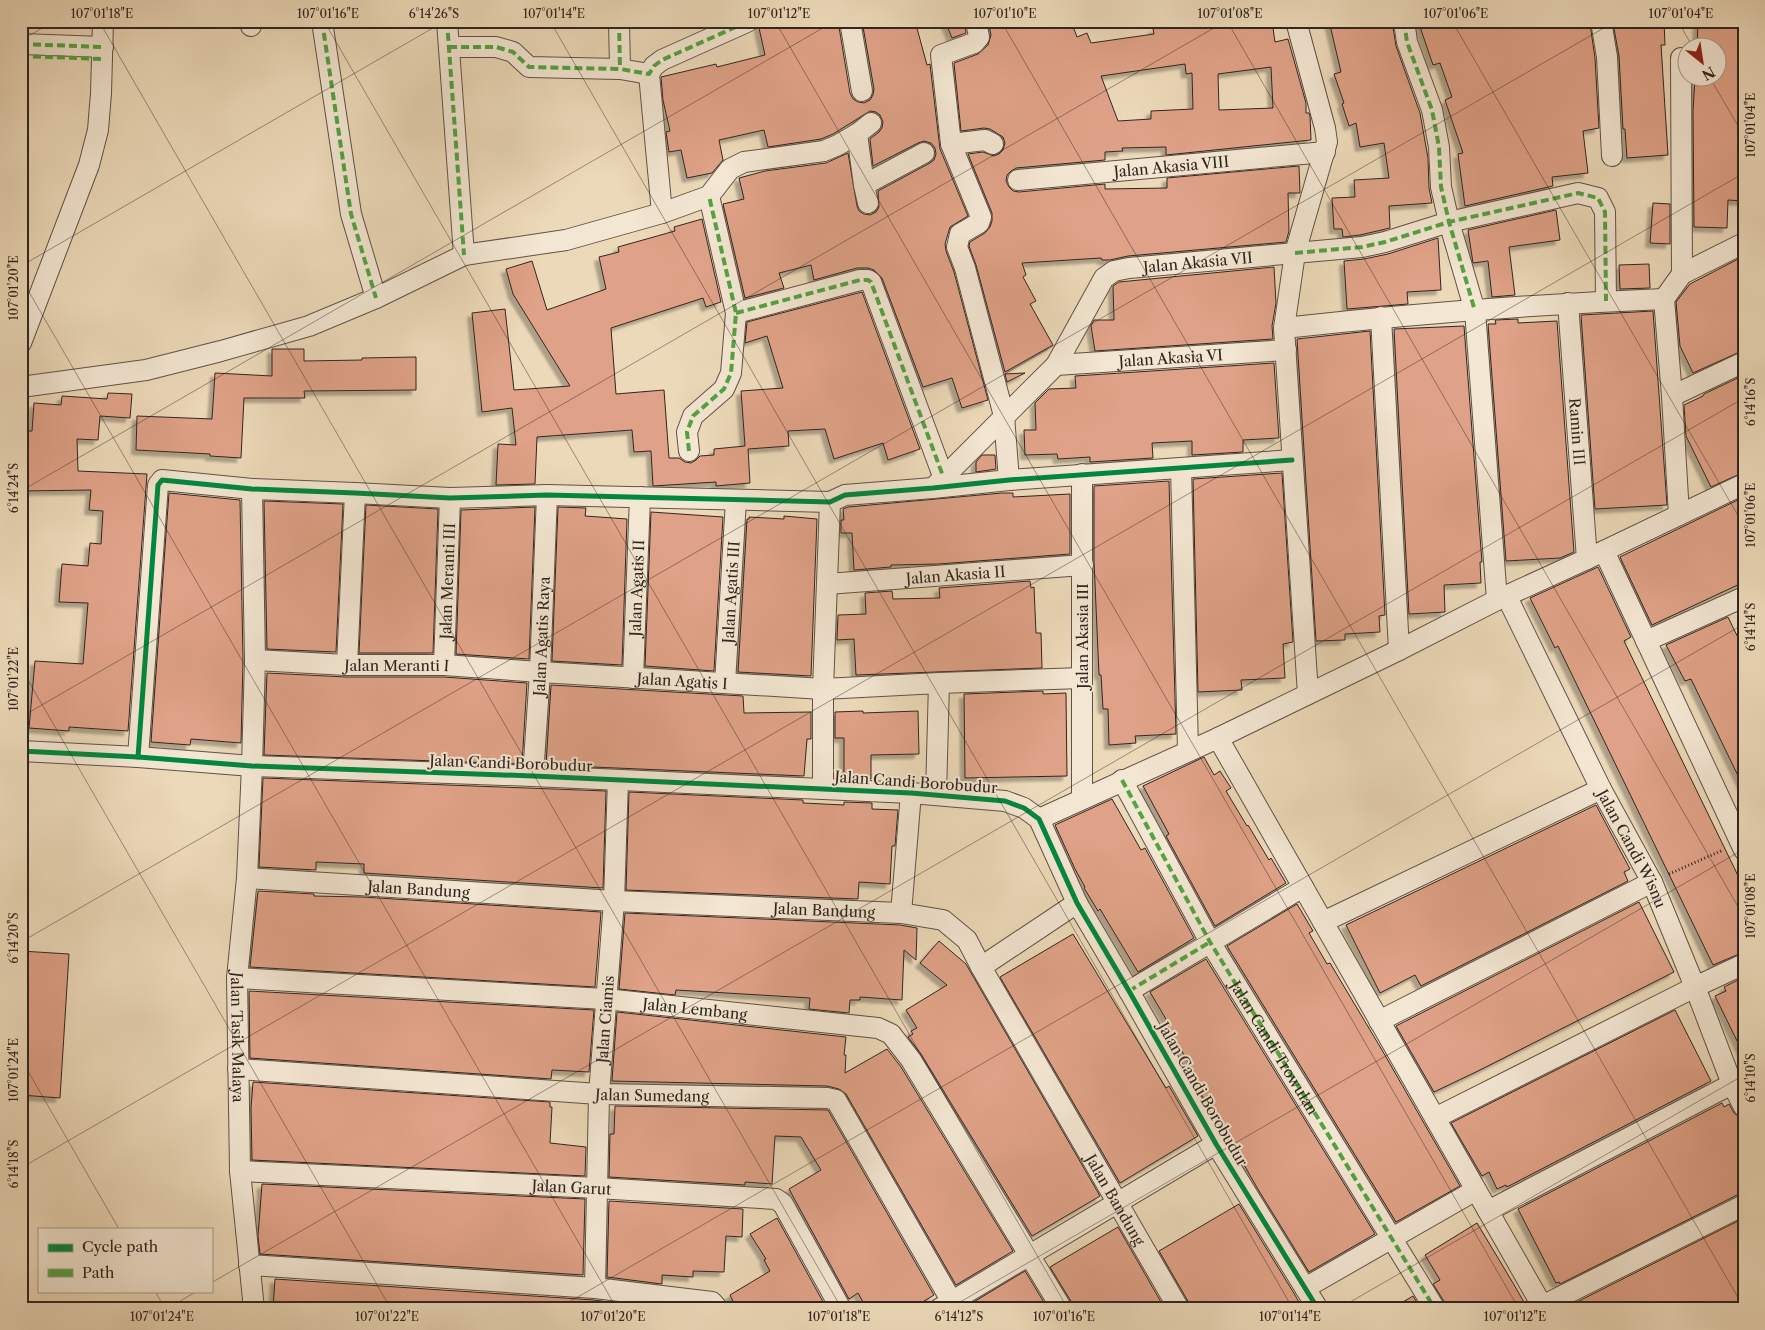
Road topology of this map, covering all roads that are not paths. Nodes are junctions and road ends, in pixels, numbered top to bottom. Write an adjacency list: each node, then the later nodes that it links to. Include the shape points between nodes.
1 (103, 21): 13 (street)
2 (322, 21): 32 (street, via 350,214)
3 (448, 21): 12 (street)
4 (620, 21): 15 (street)
5 (749, 21): 16 (street, via 662,60)
6 (850, 21): 18 (street)
7 (976, 21): 19 (street, via 980,37 974,43 941,55)
8 (1296, 21): 21 (street, via 1325,128)
9 (1404, 21): 27 (street, via 1407,42 1432,110 1439,147 1441,187)
10 (1600, 21): 23 (street, via 1607,57)
11 (21, 44): 13 (street)
12 (449, 47): 15 (street, via 496,47 513,52 529,67); 30 (street)
13 (103, 53): 14 (street); 40 (street, via 98,130 89,165)
14 (21, 56)
15 (620, 69): 16 (street)
16 (649, 74): 26 (street)
17 (1681, 88): 31 (street)
18 (862, 91)
19 (951, 144): 20 (street, via 985,140); 46 (street, via 981,217 979,223 960,234 957,247)
20 (994, 144)
21 (1325, 152): 24 (street, Jalan Akasia VIII); 29 (street)
22 (924, 153): 25 (street, via 866,194 864,128 824,150 744,162 730,169)
23 (1612, 156)
24 (1018, 180)
25 (709, 196): 26 (street); 37 (street)
26 (662, 213): 30 (street, via 566,240)
27 (1449, 222): 29 (street, Jalan Akasia VII, via 1386,242); 34 (street, Jalan Akasia VII, via 1578,193 1598,198 1605,212); 36 (street)
28 (1744, 244): 31 (street)
29 (1295, 253): 39 (street); 43 (street, Jalan Akasia VII, via 1114,271 1104,278)
30 (464, 255): 32 (street)
31 (1682, 274): 33 (street)
32 (376, 298): 44 (street, via 309,326 222,351 146,370)
33 (1664, 299): 34 (street); 45 (street)
34 (1606, 301): 35 (street)
35 (1568, 303): 36 (street); 62 (street, Ramin III)
36 (1475, 311): 38 (street); 65 (street)
37 (736, 313): 47 (street, via 731,373 724,389 693,416 687,432); 52 (street, via 860,280 871,282)
38 (1382, 317): 39 (street); 68 (street)
39 (1284, 328): 41 (street)
40 (21, 343)
41 (1286, 350): 43 (street, Jalan Akasia VI); 48 (street)
42 (1744, 362): 45 (street)
43 (1056, 365): 46 (street)
44 (21, 387)
45 (1672, 396): 61 (street)
46 (1004, 416): 51 (street); 52 (street)
47 (689, 451)
48 (1292, 460): 49 (street); 78 (street)
49 (1180, 468): 50 (street); 80 (street)
50 (1082, 474): 51 (street); 63 (street, Jalan Akasia III)
51 (1009, 480): 52 (street)
52 (938, 482): 60 (street, via 845,495)
53 (1744, 484): 61 (street)
54 (252, 489): 55 (street); 69 (street, Jalan Tasik Malaya); 82 (street, via 160,481)
55 (355, 493): 58 (street); 70 (street)
56 (547, 495): 57 (street); 58 (street); 72 (street, Jalan Agatis Raya)
57 (640, 497): 59 (street); 73 (street, Jalan Agatis II)
58 (450, 498): 71 (street, Jalan Meranti III)
59 (736, 500): 60 (street); 75 (street, Jalan Agatis III)
60 (830, 502): 64 (street)
61 (1680, 515): 62 (street)
62 (1595, 555): 65 (street); 67 (street)
63 (1083, 565): 64 (street, Jalan Akasia II); 74 (street, Jalan Akasia III)
64 (827, 584): 77 (street)
65 (1502, 598): 68 (street); 88 (street, Jalan Candi Wisnu)
66 (1742, 602): 67 (street)
67 (1646, 641): 93 (street)
68 (1398, 650): 78 (street)
69 (255, 660): 70 (street, Jalan Meranti I); 83 (street, Jalan Tasik Malaya)
70 (347, 665): 71 (street, Jalan Meranti I)
71 (444, 665): 72 (street, Jalan Meranti I)
72 (540, 672): 73 (street, Jalan Agatis I); 84 (street, Jalan Agatis Raya)
73 (633, 678): 75 (street, Jalan Agatis I)
74 (1082, 678): 76 (street, Jalan Agatis I); 91 (street, Jalan Akasia III)
75 (725, 683): 77 (street, Jalan Agatis I)
76 (939, 683): 77 (street, Jalan Agatis I); 90 (street)
77 (823, 689): 87 (street)
78 (1308, 694): 79 (street)
79 (1218, 738): 80 (street); 96 (street)
80 (1188, 750): 86 (street)
81 (21, 751): 82 (street, Jalan Candi Borobudur)
82 (138, 757): 83 (street, Jalan Candi Borobudur)
83 (252, 766): 84 (street, Jalan Candi Borobudur); 94 (street, Jalan Tasik Malaya)
84 (532, 776): 85 (street, Jalan Candi Borobudur)
85 (618, 780): 87 (street, Jalan Candi Borobudur); 97 (street, Jalan Ciamis)
86 (1122, 780): 91 (street); 101 (street, Jalan Candi Trowulan)
87 (823, 788): 89 (street, Jalan Candi Borobudur)
88 (1601, 789): 95 (street, Jalan Candi Wisnu); 100 (street)
89 (911, 794): 90 (street, Jalan Candi Borobudur); 99 (street)
90 (936, 795): 92 (street, Jalan Candi Borobudur, via 1005,801 1024,808)
91 (1082, 798): 92 (street)
92 (1039, 819): 98 (street, Jalan Candi Borobudur)
93 (1742, 846)
94 (247, 878): 97 (street, Jalan Bandung); 104 (street, Jalan Tasik Malaya)
95 (1652, 882): 105 (street, Jalan Candi Wisnu); 108 (street)
96 (1303, 887): 100 (street); 101 (street)
97 (614, 901): 99 (street, Jalan Bandung); 107 (street, Jalan Ciamis)
98 (1077, 903): 103 (street); 106 (street, Jalan Candi Borobudur)
99 (901, 913): 103 (street, Jalan Bandung, via 943,920 967,940)
100 (1323, 922): 108 (street)
101 (1210, 942): 106 (street); 121 (street, Jalan Candi Trowulan)
102 (1744, 964): 105 (street)
103 (981, 966): 118 (street, Jalan Bandung)
104 (237, 978): 107 (street, Jalan Lembang); 109 (street, Jalan Tasik Malaya)
105 (1695, 987): 110 (street, Jalan Candi Wisnu); 113 (street)
106 (1129, 991): 114 (street, Jalan Candi Borobudur)
107 (605, 999): 111 (street, Jalan Ciamis); 122 (street, Jalan Lembang, via 878,1028 892,1034)
108 (1379, 1021): 113 (street)
109 (238, 1069): 111 (street, Jalan Sumedang); 115 (street, Jalan Tasik Malaya)
110 (1732, 1084): 112 (street, Jalan Candi Wisnu); 120 (street)
111 (599, 1094): 116 (street, Jalan Ciamis); 126 (street, Jalan Sumedang, via 836,1100)
112 (1744, 1107)
113 (1435, 1118): 117 (street)
114 (1216, 1144): 118 (street); 125 (street, Jalan Candi Borobudur)
115 (240, 1170): 116 (street, Jalan Garut); 123 (street, Jalan Tasik Malaya)
116 (597, 1188): 124 (street, Jalan Ciamis); 130 (street, Jalan Garut, via 776,1199 782,1204)
117 (1476, 1190): 120 (street); 121 (street)
118 (1118, 1202): 122 (street); 132 (street, Jalan Bandung)
119 (1744, 1206): 127 (street)
120 (1488, 1211): 127 (street)
121 (1392, 1238): 125 (street); 134 (street, Jalan Candi Trowulan)
122 (1030, 1254): 126 (street); 131 (street, Jalan Lembang)
123 (249, 1265): 124 (street); 128 (street, Jalan Tasik Malaya)
124 (595, 1288): 129 (street, via 712,1302)
125 (1305, 1288): 133 (street, Jalan Candi Borobudur)
126 (949, 1306)
127 (1543, 1307)
128 (254, 1309)
129 (718, 1309)
130 (842, 1309)
131 (1062, 1309)
132 (1179, 1309)
133 (1318, 1309)
134 (1435, 1309)

